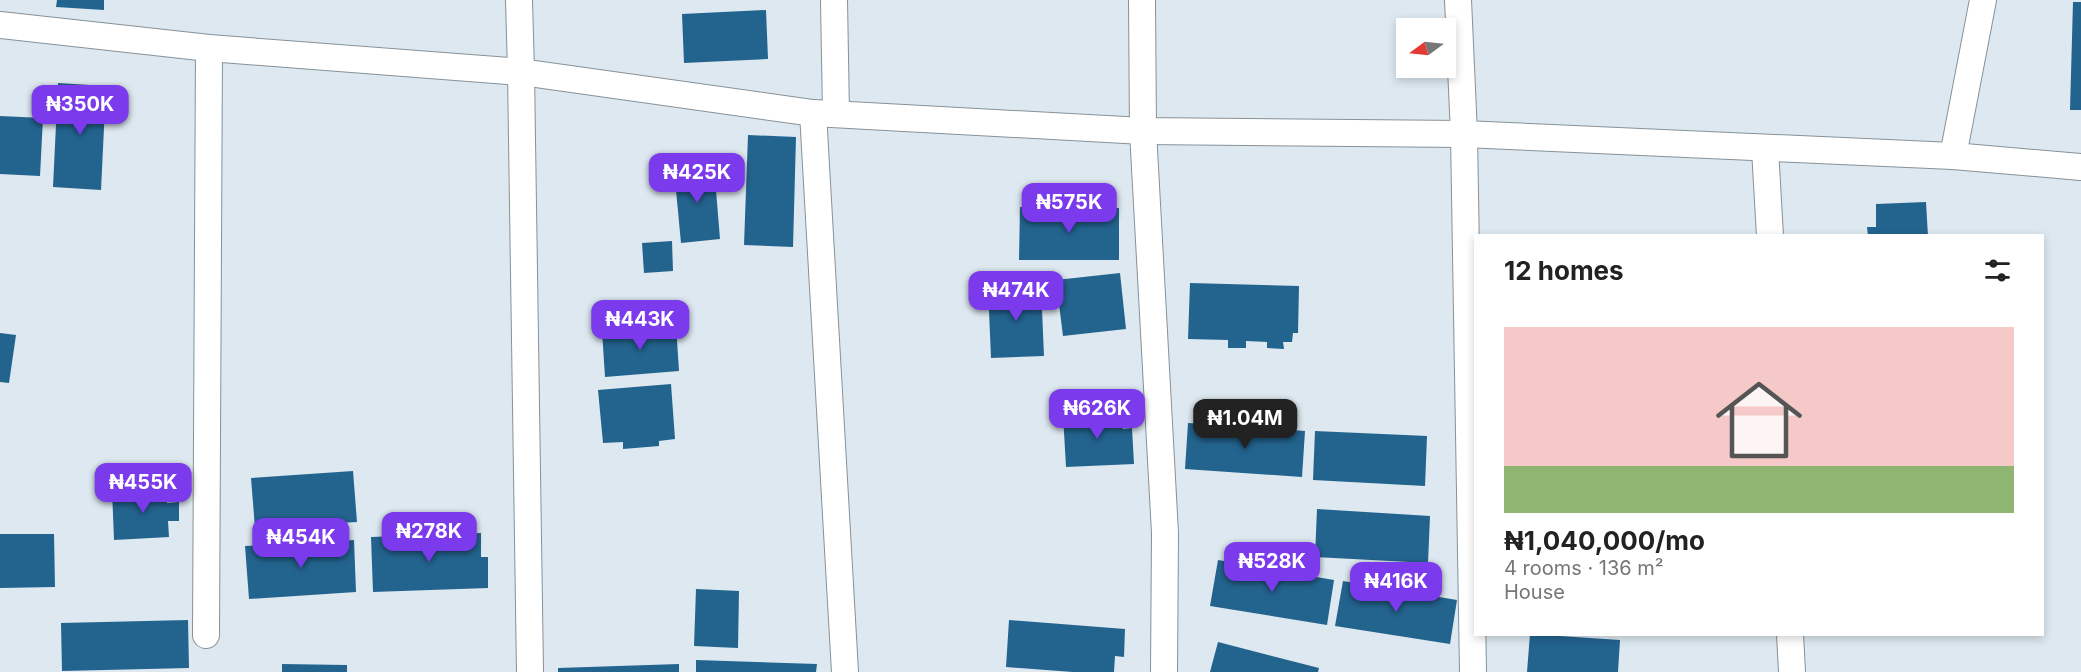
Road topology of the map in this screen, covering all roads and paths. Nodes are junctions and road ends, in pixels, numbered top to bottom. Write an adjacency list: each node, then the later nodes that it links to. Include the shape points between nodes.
1 (519, 0): 8 (street)
2 (834, 0): 9 (street)
3 (1142, 0): 10 (street)
4 (1458, 0): 11 (street)
5 (1983, 0): 13 (street)
6 (0, 25): 7 (street)
7 (210, 48): 8 (street); 16 (street)
8 (521, 72): 9 (street); 18 (street)
9 (825, 114): 10 (street); 19 (street)
10 (1143, 131): 11 (street); 20 (street, via 1165,533)
11 (1464, 134): 12 (street); 21 (street)
12 (1765, 149): 13 (street); 15 (street)
13 (1953, 156): 14 (street)
14 (2081, 167)
15 (1770, 234)
16 (206, 635)
17 (1790, 636): 22 (street)
18 (530, 672)
19 (845, 672)
20 (1164, 672)
21 (1473, 672)
22 (1792, 672)

